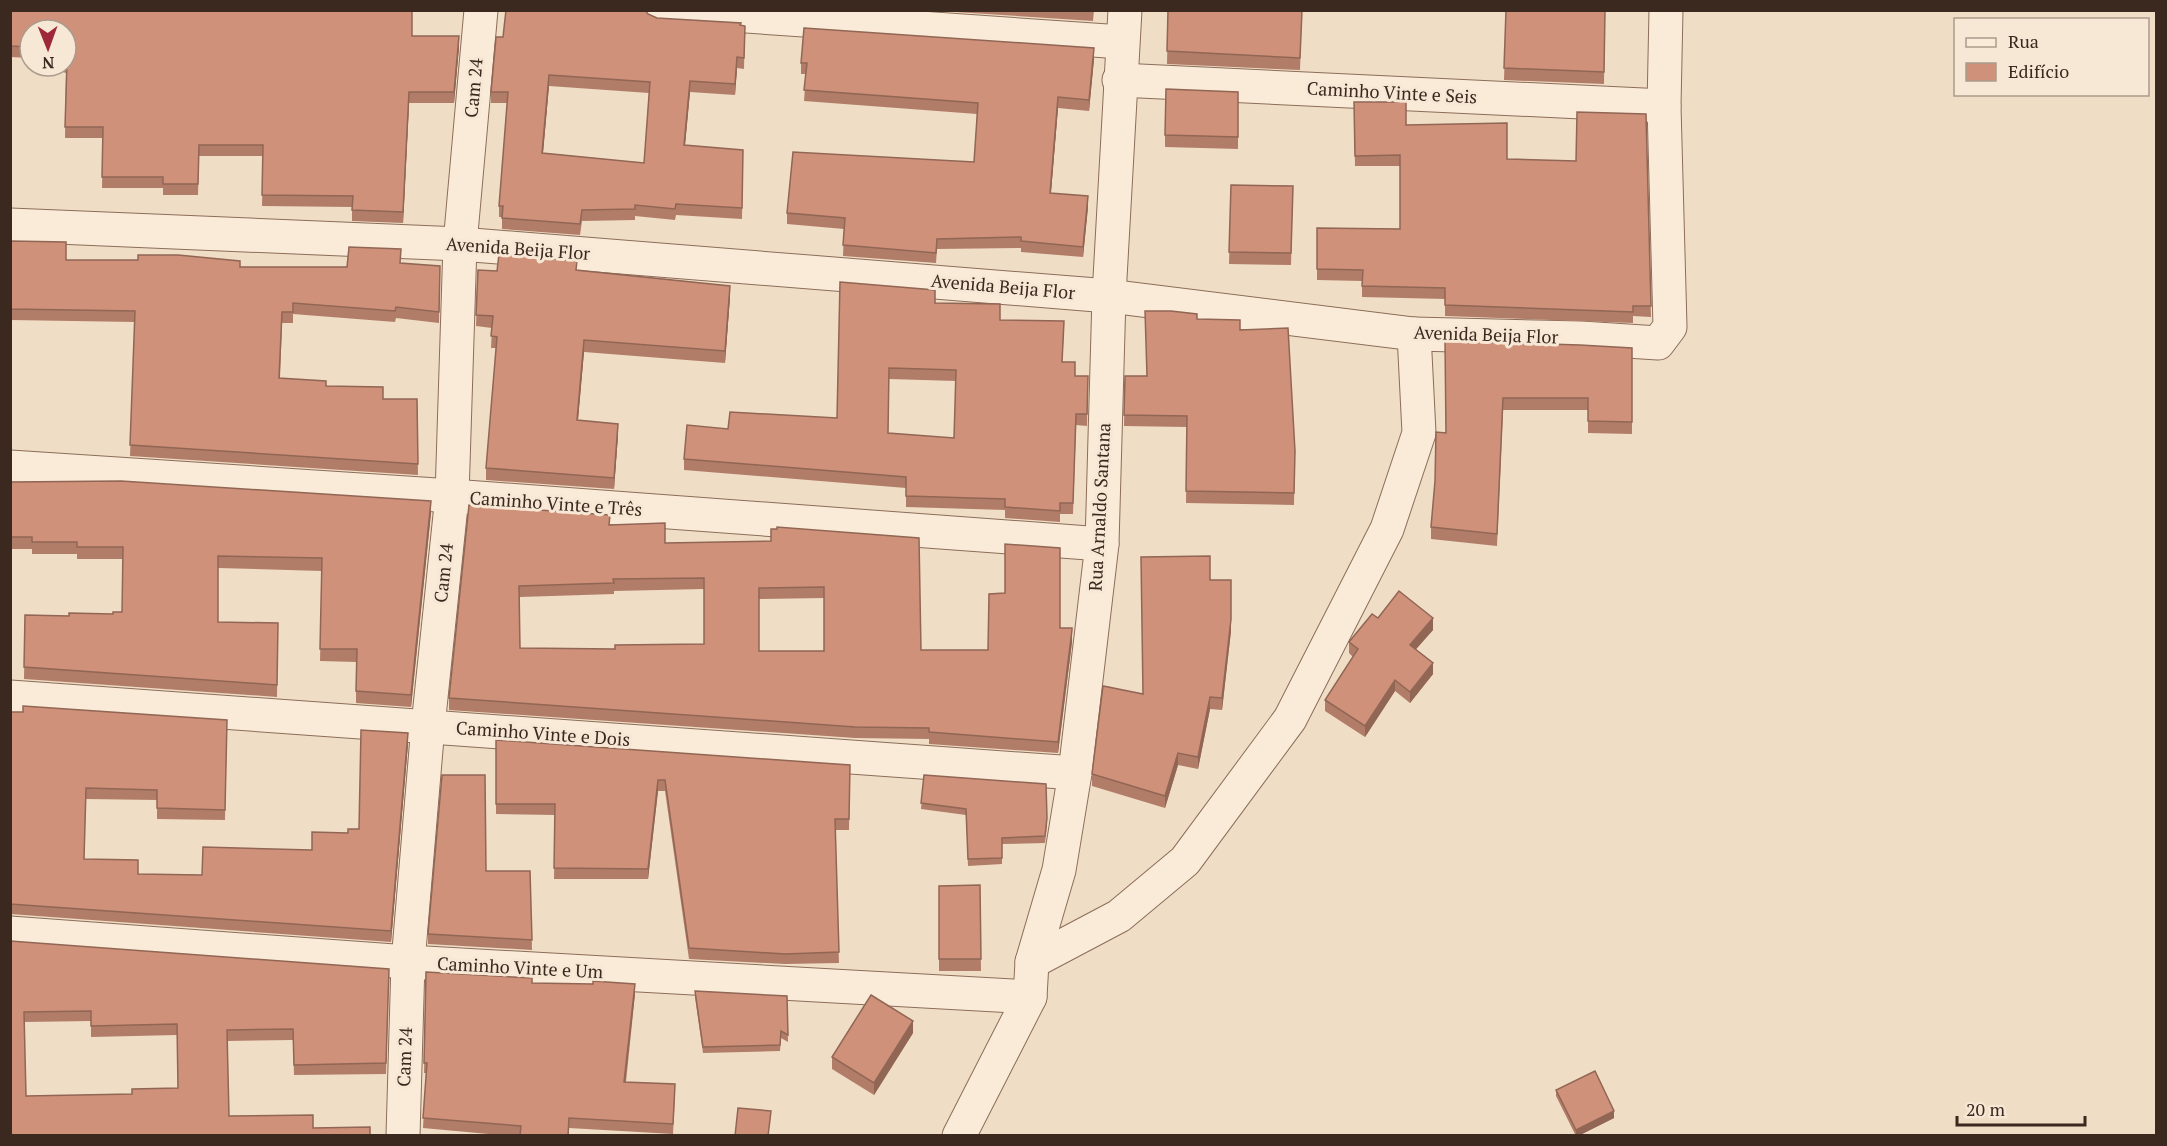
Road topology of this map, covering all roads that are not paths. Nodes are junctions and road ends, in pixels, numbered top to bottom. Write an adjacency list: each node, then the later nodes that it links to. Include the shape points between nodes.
1 (481, 10): 8 (street, Cam 24)
2 (659, 10): 4 (street)
3 (1666, 10): 6 (street, Avenida Beija Flor)
4 (1123, 26): 5 (street, Rua Arnaldo Santana)
5 (1119, 80): 6 (street, Caminho Vinte e Seis); 9 (street, Rua Arnaldo Santana)
6 (1664, 106): 10 (street, Avenida Beija Flor, via 1670,327 1658,343)
7 (10, 225): 8 (street, Avenida Beija Flor)
8 (460, 244): 9 (street, Avenida Beija Flor); 12 (street, Cam 24)
9 (1109, 296): 10 (street, Avenida Beija Flor); 13 (street, Rua Arnaldo Santana)
10 (1414, 334): 19 (street, via 1419,433 1387,529 1290,719 1185,861 1119,916)
11 (10, 467): 12 (street, Caminho Vinte e Três)
12 (452, 496): 13 (street, Caminho Vinte e Três); 15 (street, Cam 24)
13 (1102, 544): 16 (street, Rua Arnaldo Santana)
14 (10, 697): 15 (street, Caminho Vinte e Dois)
15 (428, 726): 16 (street, Caminho Vinte e Dois); 18 (street, Cam 24)
16 (1075, 773): 19 (street, Rua Arnaldo Santana, via 1059,870)
17 (10, 933): 18 (street, Caminho Vinte e Um)
18 (408, 962): 20 (street, Caminho Vinte e Um); 21 (street, Cam 24)
19 (1032, 962): 20 (street, Rua Arnaldo Santana)
20 (1030, 997): 22 (street)
21 (403, 1136)
22 (959, 1136)

